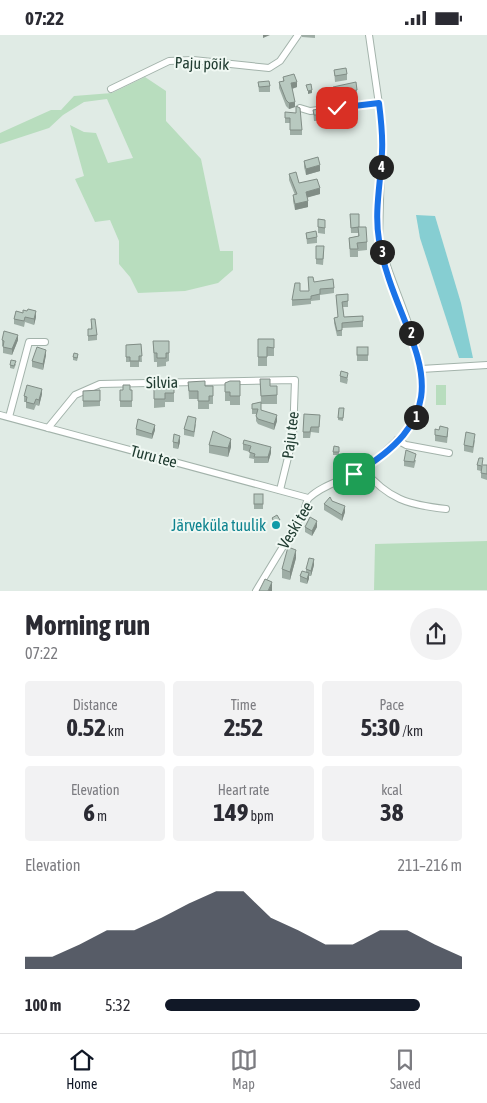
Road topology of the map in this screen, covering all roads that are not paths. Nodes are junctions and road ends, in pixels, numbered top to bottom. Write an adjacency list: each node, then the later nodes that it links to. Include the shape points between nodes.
1 (298, 35): 3 (street, Paju põik, via 280,61 269,68 193,60 169,61)
2 (369, 35): 4 (street, Veski tee)
3 (111, 89)
4 (379, 103): 5 (street, via 310,111); 8 (street, Veski tee, via 382,152 379,239)
5 (300, 108)
6 (45, 343): 11 (street, via 29,342)
7 (487, 365): 8 (street)
8 (421, 369): 13 (street, Veski tee, via 418,412 412,425)
9 (295, 380): 12 (street, Silvia, via 100,384 75,395); 16 (street, Paju tee, via 293,437)
10 (0, 415): 11 (street, Turu tee)
11 (9, 417): 12 (street, Turu tee)
12 (48, 428): 16 (street, Turu tee)
13 (397, 440): 14 (street, via 406,445); 15 (street, Veski tee)
14 (449, 453)
15 (362, 469): 17 (street, Veski tee); 18 (street, via 393,497)
16 (280, 490): 17 (street, Turu tee)
17 (308, 498): 19 (street, Veski tee, via 304,512)
18 (446, 509)
19 (256, 591)

